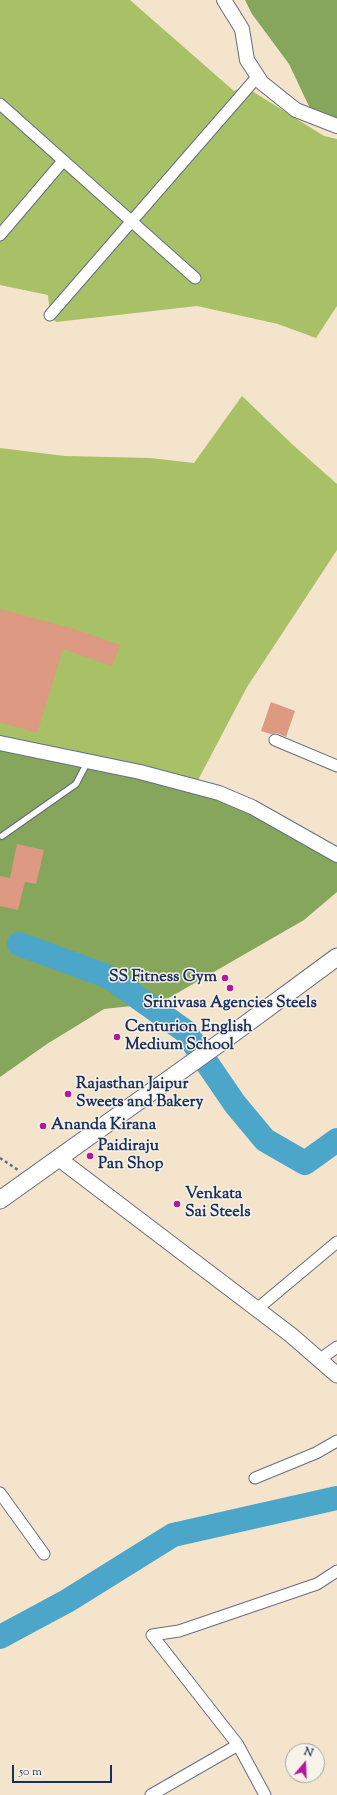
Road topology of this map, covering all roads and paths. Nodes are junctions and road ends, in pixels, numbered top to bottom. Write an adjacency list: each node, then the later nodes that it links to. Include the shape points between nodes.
1 (224, 0): 2 (street, via 242,29 247,60)
2 (258, 76): 4 (street, via 262,83 296,110); 6 (street)
3 (0, 104): 5 (street)
4 (337, 126)
5 (63, 161): 6 (street); 7 (street)
6 (131, 222): 8 (street); 9 (street)
7 (0, 235)
8 (195, 278)
9 (50, 315)
10 (275, 740): 13 (street)
11 (0, 743): 12 (street)
12 (89, 761): 14 (lane, via 76,784); 15 (street, via 219,793 252,807)
13 (337, 766)
14 (2, 836)
15 (337, 855)
16 (337, 957): 18 (main road)
17 (0, 1158): 19 (path)
18 (58, 1158): 19 (main road); 22 (main road)
19 (30, 1178): 20 (main road)
20 (0, 1200)
21 (337, 1242): 22 (street)
22 (257, 1309): 24 (main road)
23 (337, 1347): 24 (street)
24 (319, 1360): 25 (main road)
25 (337, 1375)
26 (337, 1441): 27 (street, via 316,1453)
27 (255, 1478)
28 (0, 1493): 29 (street)
29 (44, 1554)
30 (337, 1571): 31 (street, via 317,1584 179,1632 152,1635)
31 (238, 1745): 32 (street); 33 (street)
32 (151, 1795)
33 (266, 1795)

